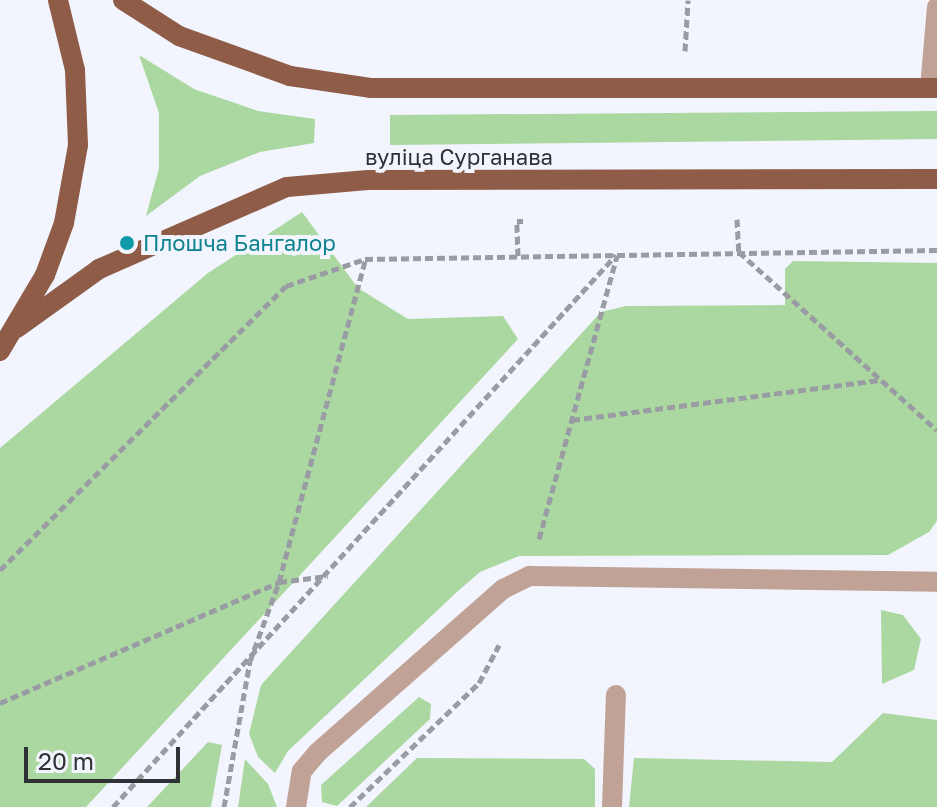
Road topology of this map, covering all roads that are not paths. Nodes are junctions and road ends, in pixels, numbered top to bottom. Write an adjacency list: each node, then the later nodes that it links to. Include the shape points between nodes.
1 (58, 0): 6 (main road, via 75,70 78,145 64,223)
2 (123, 0): 4 (main road, via 179,36 290,76 370,88)
3 (937, 7): 4 (lane)
4 (934, 88)
5 (937, 179): 6 (main road, вуліца Сурганава, via 368,180 287,187 99,269)
6 (17, 328): 7 (main road)
7 (0, 351)
8 (937, 582): 10 (lane, via 530,576 503,589 317,753 302,771)
9 (616, 695): 11 (lane)
10 (296, 807)
11 (612, 807)

